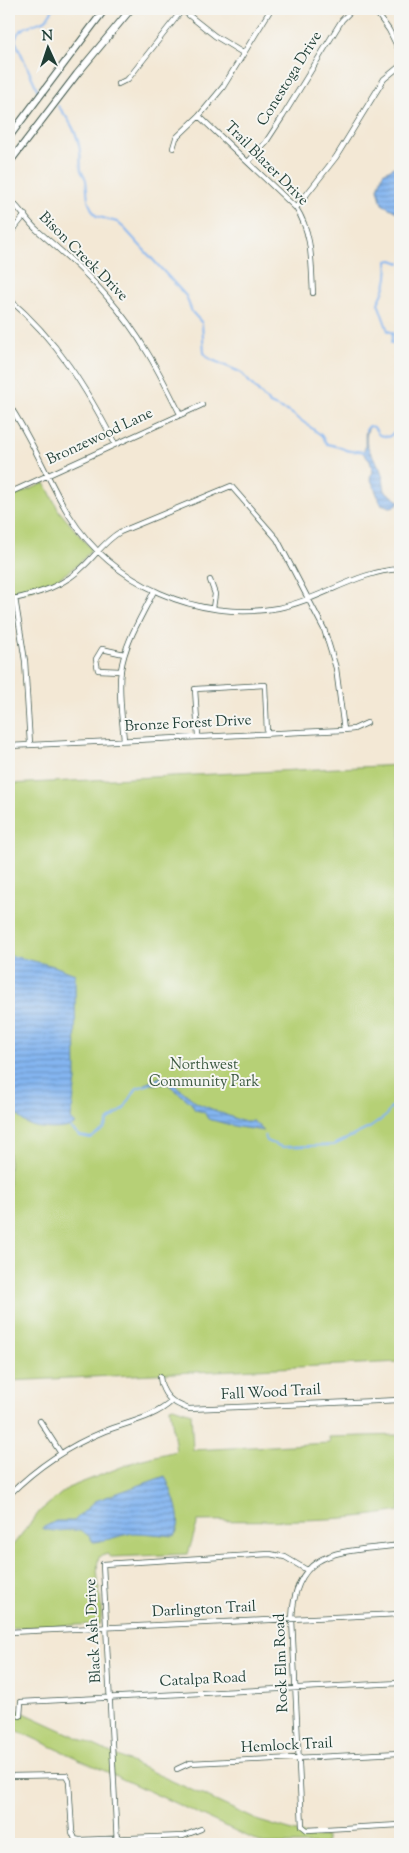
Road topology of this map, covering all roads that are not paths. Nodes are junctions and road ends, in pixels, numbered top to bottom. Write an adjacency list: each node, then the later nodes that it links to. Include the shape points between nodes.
1 (105, 9): 12 (street)
2 (131, 9): 15 (street)
3 (182, 9): 8 (street); 10 (street, via 128,79)
4 (271, 9): 8 (street)
5 (353, 9): 14 (street, Conestoga Drive, via 342,20 270,135)
6 (374, 9): 7 (street)
7 (400, 52)
8 (243, 54): 11 (street, via 223,87)
9 (400, 66): 17 (street, via 384,79 336,157)
10 (118, 84)
11 (199, 116): 13 (street, via 176,138); 14 (street, Trail Blazer Drive)
12 (9, 138)
13 (173, 148)
14 (248, 162): 17 (street, Trail Blazer Drive)
15 (9, 163)
16 (9, 199): 18 (street, Bison Creek Drive)
17 (296, 208): 20 (street, Trail Blazer Drive, via 310,238)
18 (25, 215): 19 (street); 24 (street, Bison Creek Drive, via 32,226 72,260 110,300 145,348)
19 (9, 235)
20 (313, 294)
21 (9, 299): 25 (street, via 71,366)
22 (202, 405): 24 (street, Bronzewood Lane)
23 (9, 406): 26 (street)
24 (180, 414): 25 (street, Bronzewood Lane)
25 (115, 444): 26 (street, Bronzewood Lane)
26 (48, 475): 27 (street, Bronzewood Lane); 28 (street, via 68,515)
27 (9, 493)
28 (98, 551): 31 (street); 32 (street, via 85,566 62,583); 33 (street, via 120,532 231,486 277,539)
29 (400, 569): 33 (street, via 371,574)
30 (210, 580): 35 (street, via 215,594)
31 (154, 591): 35 (street); 36 (street)
32 (15, 598): 34 (street); 43 (street, via 25,661)
33 (310, 599): 35 (street, via 270,609); 39 (street, via 333,653)
34 (9, 600)
35 (213, 608)
36 (124, 654): 37 (street); 37 (street, via 102,649 96,659 98,670)
37 (120, 672): 42 (street)
38 (367, 723): 39 (street, Bronze Forest Drive)
39 (344, 730): 40 (street, Bronze Forest Drive)
40 (267, 733): 41 (street, Bronze Forest Drive); 41 (street, via 265,685 195,689)
41 (198, 736): 42 (street, Bronze Forest Drive)
42 (124, 740): 43 (street, Bronze Forest Drive)
43 (30, 744): 44 (street, Bronze Forest Drive)
44 (9, 746)
45 (160, 1377): 47 (street, via 162,1389)
46 (400, 1400): 47 (street, Fall Wood Trail, via 189,1409)
47 (172, 1401): 49 (street, via 162,1411 104,1431)
48 (40, 1421): 49 (street)
49 (60, 1452): 50 (street)
50 (9, 1495)
51 (400, 1545): 52 (street, via 338,1552)
52 (307, 1570): 54 (street, Rock Elm Road, via 296,1592); 55 (street, Black Ash Drive, via 285,1557 270,1554 103,1564)
53 (400, 1614): 54 (street, Darlington Trail)
54 (292, 1619): 55 (street, Darlington Trail); 58 (street, Rock Elm Road)
55 (105, 1628): 56 (street, Darlington Trail); 59 (street, Black Ash Drive)
56 (9, 1632)
57 (400, 1683): 58 (street, Catalpa Road)
58 (295, 1687): 59 (street, Catalpa Road); 62 (street, Rock Elm Road)
59 (110, 1698): 60 (street, Catalpa Road, via 21,1702); 67 (street, Black Ash Drive)
60 (20, 1716)
61 (400, 1754): 62 (street, Hemlock Trail)
62 (299, 1758): 63 (street, Hemlock Trail, via 190,1763); 65 (street, Rock Elm Road, via 302,1826 307,1830)
63 (177, 1769)
64 (9, 1776): 67 (street, via 66,1775 75,1839)
65 (400, 1825)
66 (201, 1829): 67 (street, via 184,1836)
67 (117, 1842)

